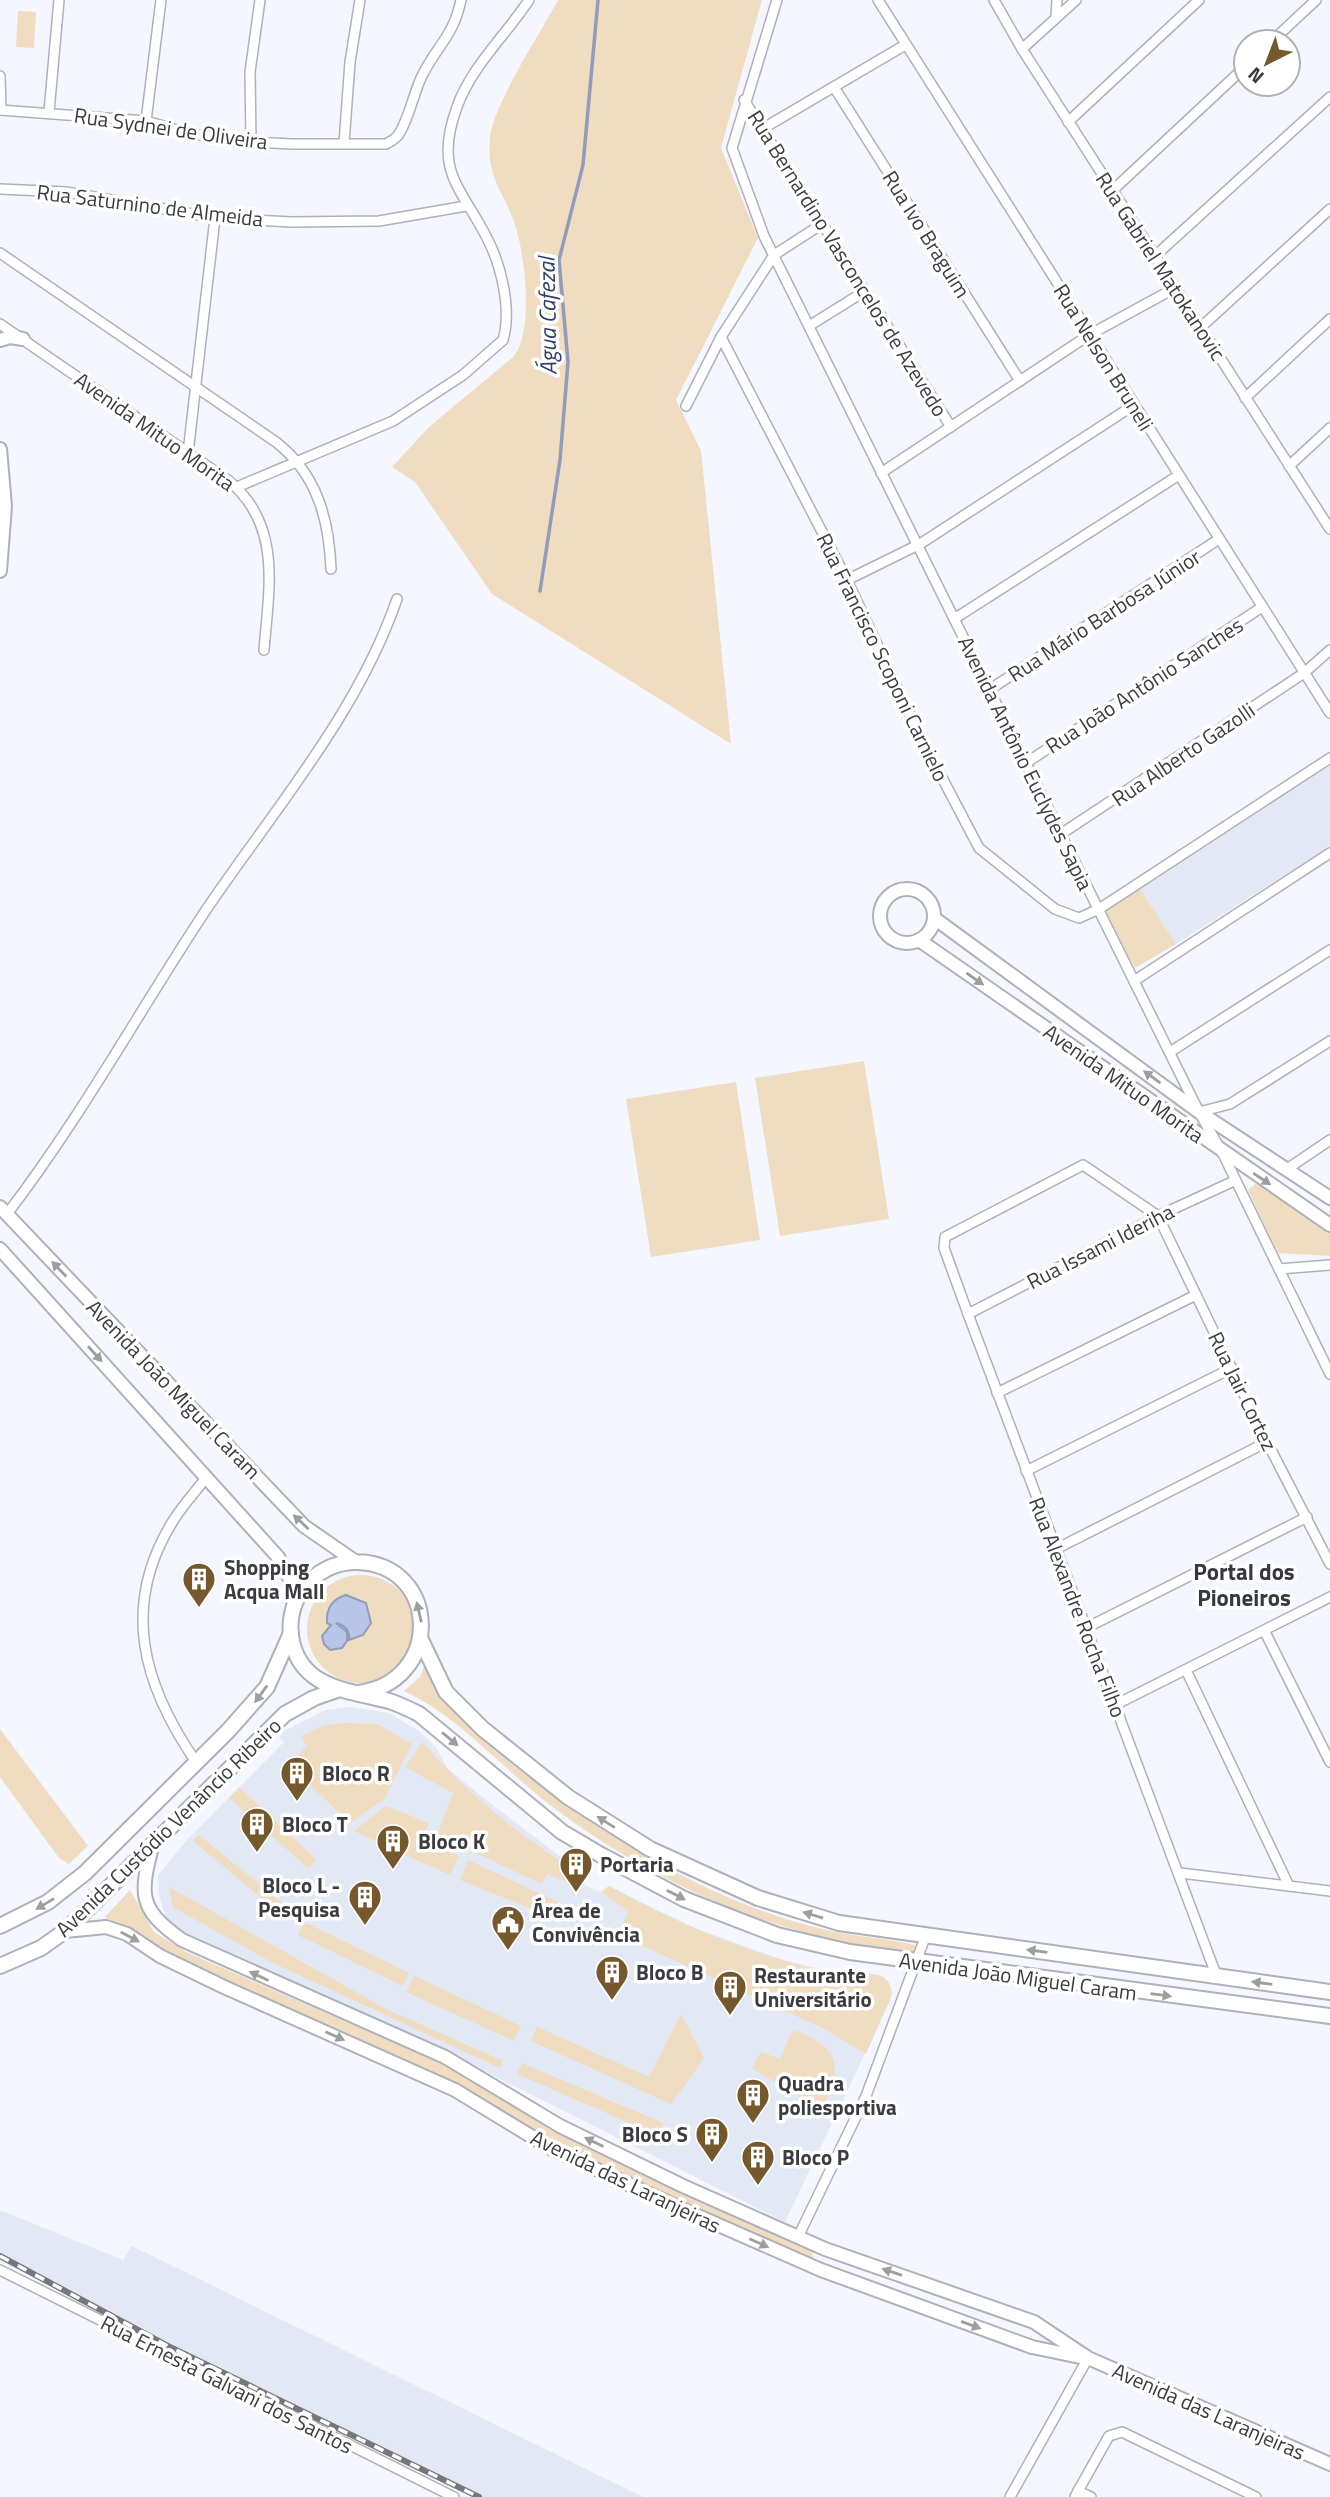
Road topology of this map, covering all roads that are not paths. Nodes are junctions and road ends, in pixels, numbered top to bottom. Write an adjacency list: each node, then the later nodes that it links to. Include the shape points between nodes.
1 (59, 0): 24 (street)
2 (161, 0): 25 (street)
3 (260, 0): 28 (street, via 250,72)
4 (360, 0): 29 (street)
5 (461, 0): 29 (street, Rua Sydnei de Oliveira, via 456,23 428,63 397,138 386,144)
6 (529, 0): 32 (street, via 469,82 453,118 449,163)
7 (777, 0): 22 (street)
8 (994, 0): 17 (street, Rua Gabriel Matokanovic)
9 (1057, 0): 14 (street)
10 (1076, 0): 14 (street)
11 (1199, 0): 26 (street)
12 (1316, 0): 15 (street)
13 (880, 1): 16 (street, Rua Nelson Bruneli)
14 (1056, 18): 17 (street)
15 (1286, 28)
16 (905, 45): 20 (street); 45 (street, Rua Nelson Bruneli)
17 (1022, 50): 26 (street, Rua Gabriel Matokanovic)
18 (0, 76): 23 (street)
19 (1232, 79): 31 (street)
20 (834, 87): 27 (street); 49 (street, Rua Ivo Braguim)
21 (1330, 97): 38 (street)
22 (744, 100): 27 (street, Rua Bernardino Vasconcelos de Azevedo); 37 (street, Avenida Antônio Euclydes Sapia, via 732,148)
23 (1, 110): 24 (street, Rua Sydnei de Oliveira)
24 (49, 112): 25 (street, Rua Sydnei de Oliveira)
25 (146, 121): 28 (street, Rua Sydnei de Oliveira, via 188,134)
26 (1068, 121): 31 (street, Rua Gabriel Matokanovic)
27 (762, 129): 35 (street, Rua Bernardino Vasconcelos de Azevedo)
28 (251, 141): 29 (street, Rua Sydnei de Oliveira)
29 (344, 143)
30 (0, 190): 34 (street, Rua Saturnino de Almeida, via 88,194)
31 (1112, 190): 38 (street, Rua Gabriel Matokanovic)
32 (466, 206): 34 (street, Rua Saturnino de Almeida, via 353,223); 58 (street, via 488,238 502,283 506,321 500,345 393,421)
33 (1330, 209): 44 (street)
34 (215, 218): 50 (street)
35 (822, 223): 37 (street); 40 (street, Rua Bernardino Vasconcelos de Azevedo)
36 (0, 253): 50 (street)
37 (774, 255): 43 (street, Avenida Antônio Euclydes Sapia); 46 (street)
38 (1155, 256): 39 (street, Rua Gabriel Matokanovic)
39 (1175, 288): 44 (street, Rua Gabriel Matokanovic); 45 (street)
40 (865, 291): 43 (street); 54 (street, Rua Bernardino Vasconcelos de Azevedo)
41 (1330, 319): 51 (street)
42 (0, 324): 47 (street, Avenida Mituo Morita)
43 (809, 326): 60 (street, Avenida Antônio Euclydes Sapia)
44 (1200, 328): 51 (street, Rua Gabriel Matokanovic)
45 (1089, 335): 49 (street); 52 (street, Rua Nelson Bruneli)
46 (721, 337): 53 (street); 68 (street, Rua Francisco Scoponi Carnielo)
47 (23, 339): 48 (street); 57 (street, Avenida Mituo Morita)
48 (0, 341)
49 (1020, 381): 54 (street)
50 (197, 387): 57 (street); 58 (street)
51 (1245, 398): 59 (street, Rua Gabriel Matokanovic)
52 (1134, 405): 61 (street, Rua Nelson Bruneli); 65 (street)
53 (686, 407)
54 (951, 426): 60 (street)
55 (1330, 428): 59 (street)
56 (0, 449): 67 (street, via 5,506)
57 (188, 453): 62 (street, Avenida Mituo Morita)
58 (298, 461): 62 (street); 66 (street, via 323,512)
59 (1289, 466): 63 (street, Rua Gabriel Matokanovic)
60 (881, 473): 65 (street, Avenida Antônio Euclydes Sapia)
61 (1179, 475): 64 (street, Rua Nelson Bruneli); 71 (street)
62 (237, 487): 72 (street, Avenida Mituo Morita, via 257,512 270,551)
63 (1330, 529)
64 (1219, 539): 70 (street, Rua Nelson Bruneli); 75 (street, Rua Mário Barbosa Júnior)
65 (919, 544): 68 (street); 71 (street, Avenida Antônio Euclydes Sapia)
66 (331, 569)
67 (0, 571)
68 (847, 580): 81 (street, Rua Francisco Scoponi Carnielo, via 979,848 1070,917)
69 (397, 599): 94 (street, via 386,633 328,735 204,914 54,1149)
70 (1262, 607): 74 (street, Rua Nelson Bruneli); 78 (street, Rua João Antônio Sanches)
71 (954, 619): 75 (street, Avenida Antônio Euclydes Sapia)
72 (264, 650)
73 (1330, 650): 74 (street, Rua Alberto Gazolli)
74 (1304, 673): 76 (street, Rua Nelson Bruneli); 79 (street, Rua Alberto Gazolli)
75 (989, 690): 78 (street, Avenida Antônio Euclydes Sapia)
76 (1330, 713)
77 (1330, 758): 81 (street)
78 (1026, 763): 79 (street, Avenida Antônio Euclydes Sapia)
79 (1061, 834): 81 (street, Avenida Antônio Euclydes Sapia)
80 (1330, 853): 85 (street)
81 (1098, 909): 85 (street, Avenida Antônio Euclydes Sapia)
82 (934, 918): 83 (street); 83 (street, via 932,905 921,892 906,888 886,899 880,912 883,929 894,940); 88 (street, Avenida Mituo Morita, one-way to 82)
83 (919, 940): 90 (street, Avenida Mituo Morita, one-way to 90)
84 (1330, 950): 87 (street)
85 (1134, 981): 87 (street, Avenida Antônio Euclydes Sapia)
86 (1330, 1041): 88 (street, via 1230,1104)
87 (1170, 1052): 88 (street, Avenida Antônio Euclydes Sapia)
88 (1199, 1112): 90 (street, Avenida Antônio Euclydes Sapia); 91 (street, Avenida Mituo Morita)
89 (1330, 1140): 91 (street)
90 (1223, 1154): 92 (street, Avenida Antônio Euclydes Sapia); 96 (street, Avenida Mituo Morita, one-way to 96)
91 (1287, 1169): 93 (street, Avenida Mituo Morita)
92 (1234, 1181): 95 (street, Rua Issami Ideriha); 99 (street, Avenida Antônio Euclydes Sapia)
93 (1330, 1198)
94 (4, 1210): 110 (street, Avenida João Miguel Caram, one-way to 94, via 304,1526)
95 (1158, 1216): 100 (street, Rua Jair Cortez); 101 (street, Rua Issami Ideriha); 101 (street, Rua Alexandre Rocha Filho, via 1083,1165 952,1230 945,1237 944,1248)
96 (1330, 1224)
97 (0, 1249): 107 (street, Avenida João Miguel Caram, one-way to 107)
98 (1330, 1265): 99 (street)
99 (1279, 1269): 103 (street, Avenida Antônio Euclydes Sapia)
100 (1196, 1295): 102 (street, Rua Jair Cortez); 104 (street)
101 (968, 1314): 104 (street, Rua Alexandre Rocha Filho)
102 (1232, 1368): 105 (street, Rua Jair Cortez); 106 (street)
103 (1329, 1370)
104 (997, 1393): 106 (street, Rua Alexandre Rocha Filho)
105 (1267, 1442): 108 (street, Rua Jair Cortez); 109 (street)
106 (1027, 1471): 109 (street, Rua Alexandre Rocha Filho)
107 (206, 1478): 112 (street, Avenida João Miguel Caram, via 278,1557); 122 (street, via 159,1546 142,1605 148,1665 175,1731)
108 (1307, 1517): 111 (street, Rua Jair Cortez); 114 (street)
109 (1056, 1549): 114 (street, Rua Alexandre Rocha Filho)
110 (356, 1562): 112 (main road, via 334,1565 317,1574); 117 (main road, one-way to 110, via 422,1620 407,1586 392,1573)
111 (1330, 1564)
112 (299, 1595): 116 (main road)
113 (1330, 1597): 115 (street)
114 (1086, 1628): 121 (street, Rua Alexandre Rocha Filho)
115 (1265, 1632): 118 (street); 123 (street)
116 (291, 1633): 119 (main road, via 302,1664 317,1680); 122 (main road, Avenida Custódio Venâncio Ribeiro, one-way to 122, via 267,1686)
117 (421, 1640): 120 (main road, via 398,1678 379,1689); 130 (main road, Avenida João Miguel Caram, one-way to 117, via 839,1923 758,1898 650,1849 568,1797 482,1729 446,1692)
118 (1186, 1671): 121 (street); 126 (street)
119 (337, 1690): 120 (main road); 124 (main road, Avenida Custódio Venâncio Ribeiro, via 285,1714)
120 (358, 1693): 131 (main road, Avenida João Miguel Caram, one-way to 131, via 419,1714 562,1832 684,1899 777,1935)
121 (1115, 1705): 125 (street, Rua Alexandre Rocha Filho)
122 (196, 1762): 128 (main road, Avenida Custódio Venâncio Ribeiro, one-way to 128, via 85,1873 48,1902)
123 (1330, 1762)
124 (154, 1841): 129 (main road, Avenida Custódio Venâncio Ribeiro); 136 (street, Avenida das Laranjeiras, one-way to 124, via 560,2126 445,2057 182,1941 158,1923 146,1901 143,1885)
125 (1180, 1872): 126 (street); 133 (street, Rua Alexandre Rocha Filho)
126 (1289, 1886): 127 (street)
127 (1330, 1891)
128 (0, 1926)
129 (65, 1931): 132 (main road, Avenida Custódio Venâncio Ribeiro, via 41,1948); 138 (street, Avenida das Laranjeiras, one-way to 138, via 106,1927 127,1934 224,1987 455,2090 552,2149 821,2270 1032,2347)
130 (926, 1935): 131 (street); 133 (main road, Avenida João Miguel Caram, one-way to 130)
131 (918, 1962): 135 (main road, Avenida João Miguel Caram, one-way to 135); 136 (street, via 866,2096)
132 (0, 1966)
133 (1217, 1977): 134 (main road, Avenida João Miguel Caram, one-way to 133)
134 (1330, 1992)
135 (1330, 2016)
136 (798, 2237): 138 (street, Avenida das Laranjeiras, one-way to 136, via 1034,2322)
137 (0, 2270): 141 (street, Rua Ernesta Galvani dos Santos)
138 (1087, 2358): 139 (street, Avenida das Laranjeiras); 142 (street)
139 (1330, 2464)
140 (1077, 2494): 143 (street); 144 (street, via 1110,2436 1122,2432)
141 (454, 2497)
142 (1010, 2497)
143 (1091, 2497)
144 (1256, 2497)

